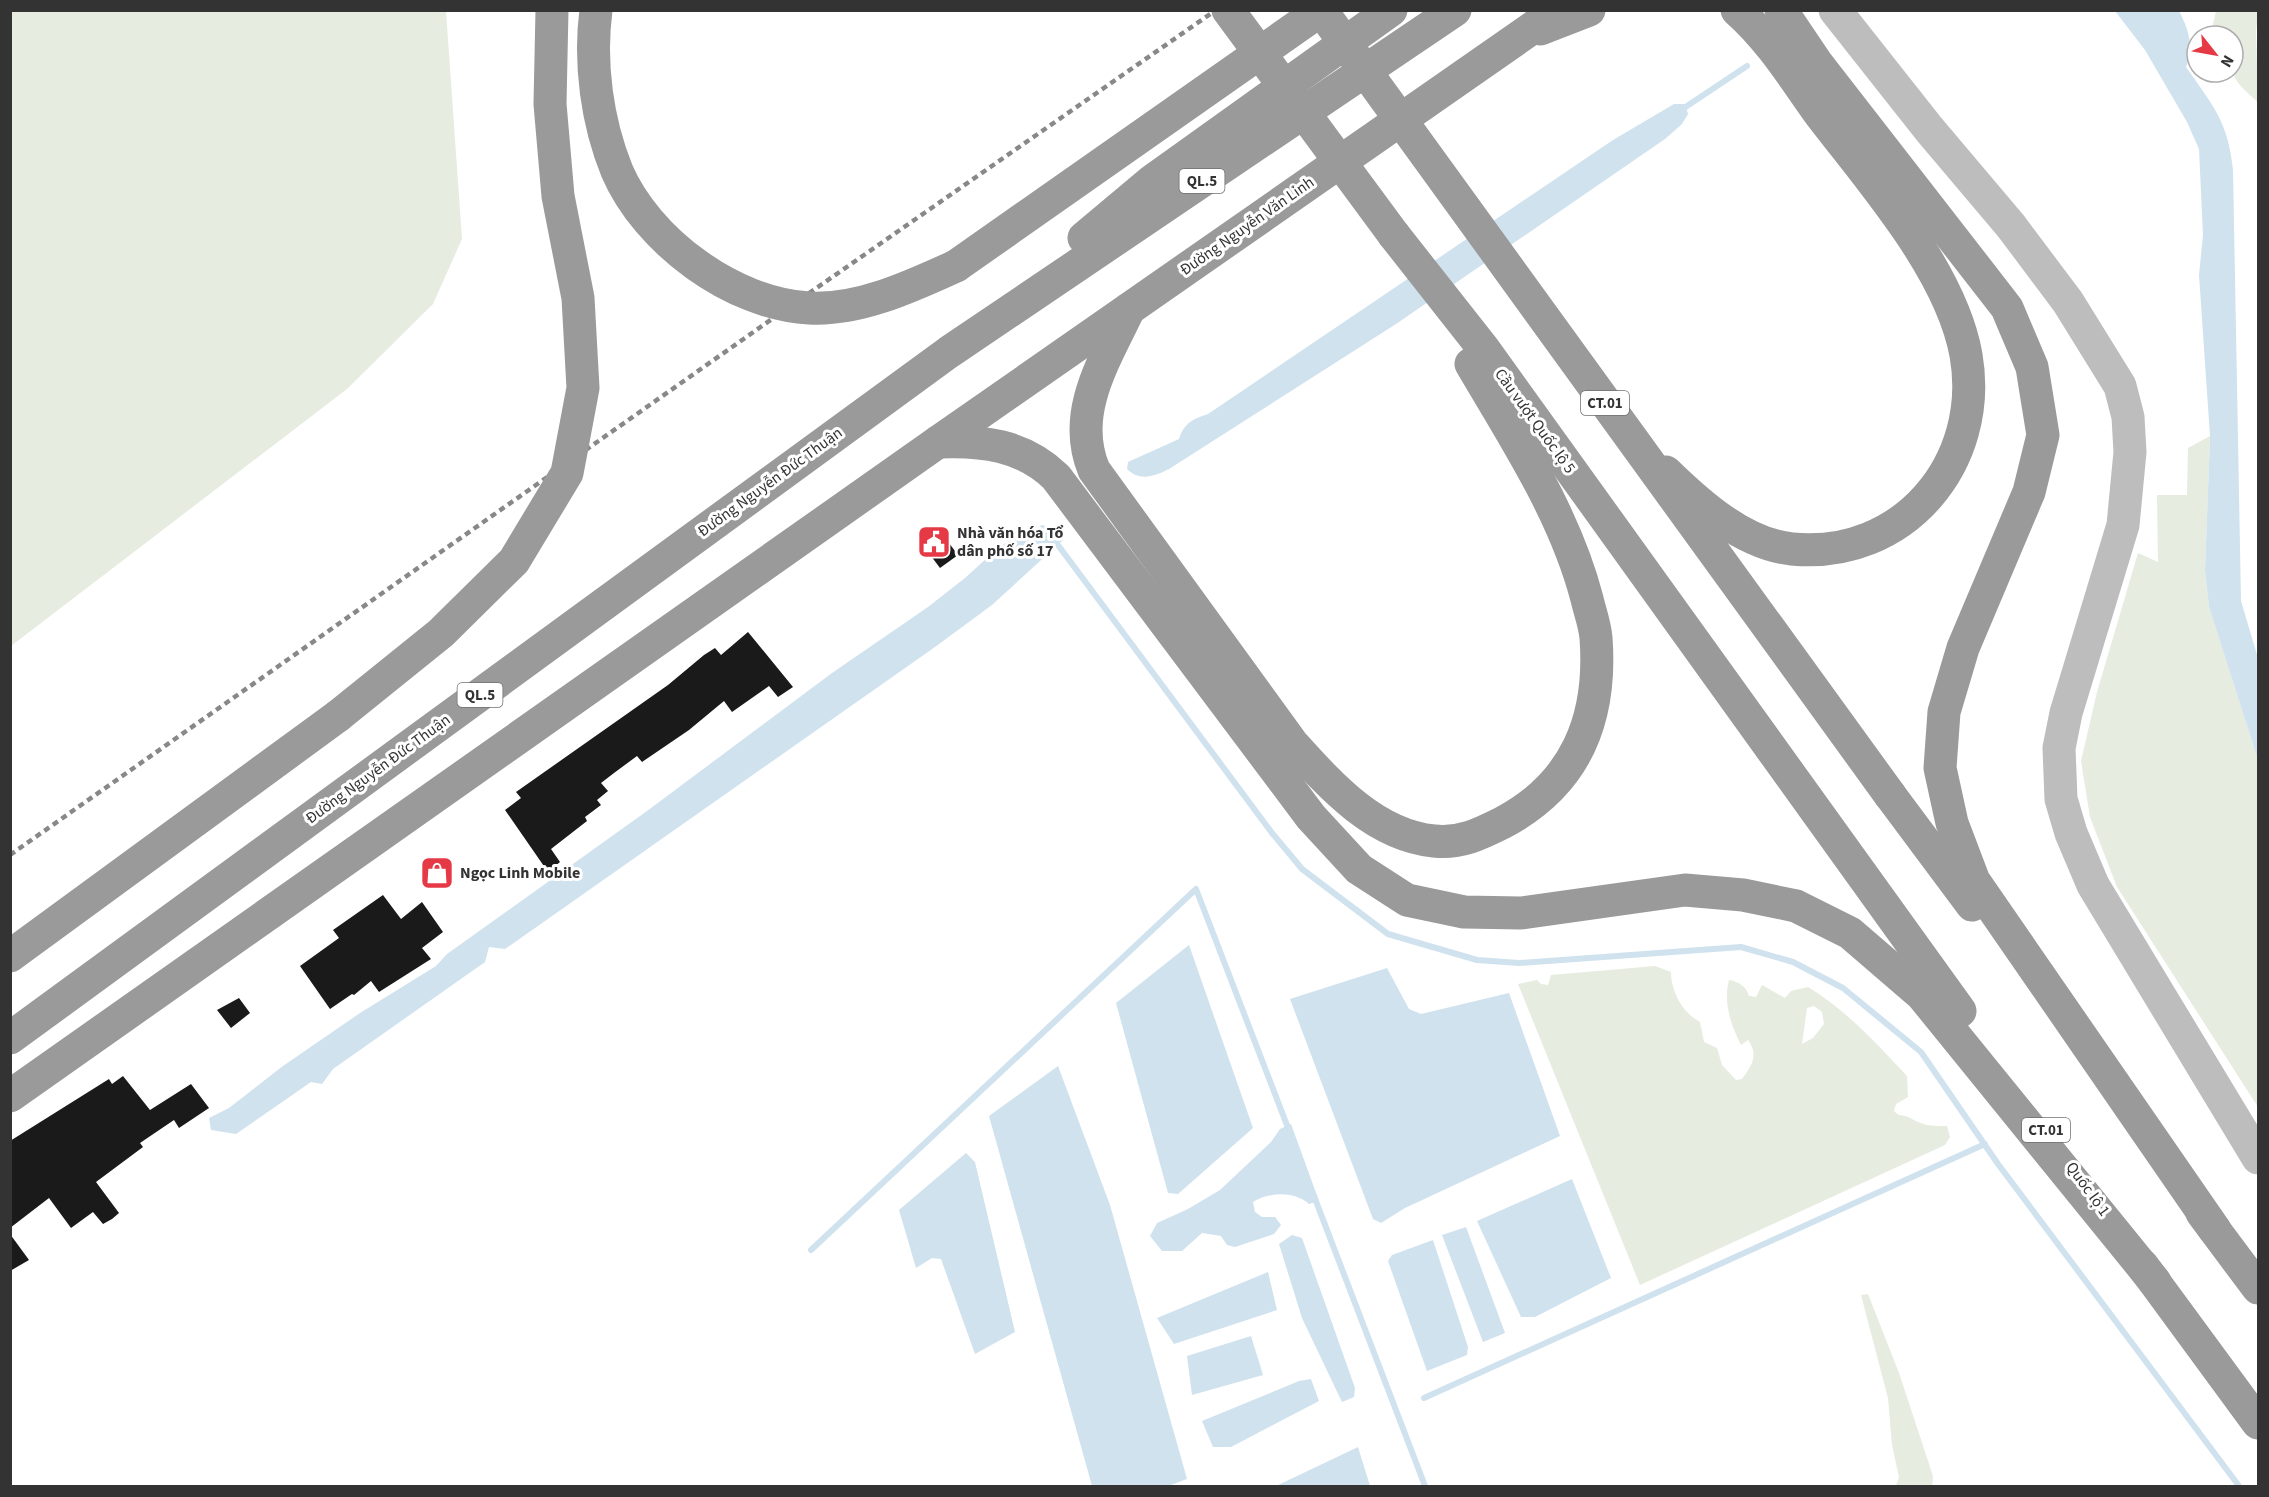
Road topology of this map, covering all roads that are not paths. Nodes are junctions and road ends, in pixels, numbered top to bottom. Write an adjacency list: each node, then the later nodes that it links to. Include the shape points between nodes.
1 (552, 10): 20 (highway, bridge, via 551,116 558,196 578,298 583,388 567,473 514,561 441,633 338,716)
2 (596, 10): 3 (highway, bridge, via 595,86 603,127 618,172 643,213 684,256 716,278 753,296 809,308 862,301 956,266)
3 (1321, 10): 16 (highway, CT.01, bridge)
4 (1391, 10): 17 (highway, via 1152,181)
5 (1455, 10): 17 (highway, QL.5)
6 (1558, 10): 12 (highway, Đường Nguyễn Văn Linh)
7 (1589, 10): 12 (highway)
8 (1737, 10): 16 (highway, bridge, via 1769,45 1907,229 1957,323 1968,377 1963,426 1955,456 1938,486 1919,508 1896,524 1857,542 1791,549 1760,539 1696,502 1665,472)
9 (1781, 10): 13 (highway)
10 (1229, 12): 14 (highway, Cầu vượt Quốc lộ 5 / CT.01, bridge)
11 (1843, 22): 13 (main road); 23 (main road, via 2011,226 2068,302 2120,386 2128,417 2130,452 2123,525 2066,713 2059,748 2061,799 2092,885)
12 (1516, 39): 15 (highway, Đường Nguyễn Văn Linh)
13 (1816, 62): 24 (highway, via 2007,308 2031,367 2043,435 2029,492 1963,648 1944,712 1940,768 1952,823 1974,881)
14 (1394, 235): 15 (highway, via 1539,480 1580,570 1596,636 1597,687 1588,731 1566,771 1540,799 1469,840 1434,842 1401,833 1365,814 1325,780 1292,743 1102,484 1088,456 1084,433 1093,384); 19 (highway, Cầu vượt Quốc lộ 5 / CT.01, via 1483,348)
15 (1130, 308): 18 (highway, Đường Nguyễn Văn Linh)
16 (1536, 308): 24 (highway, CT.01, bridge, via 1890,795)
17 (949, 352): 21 (highway, Đường Nguyễn Đức Thuận / QL.5)
18 (938, 442): 22 (highway); 25 (highway, via 1005,447 1035,460 1056,477 1311,817 1359,869 1407,900 1464,912 1521,913 1685,891 1743,895 1796,906 1850,933 1922,995)
19 (1835, 837): 25 (highway, Quốc lộ 1 / CT.01)
20 (10, 956)
21 (10, 1038)
22 (10, 1096)
23 (2259, 1158)
24 (2215, 1230): 26 (highway, CT.01)
25 (2154, 1282): 27 (highway, Quốc lộ 1 / CT.01)
26 (2259, 1288)
27 (2259, 1423)

